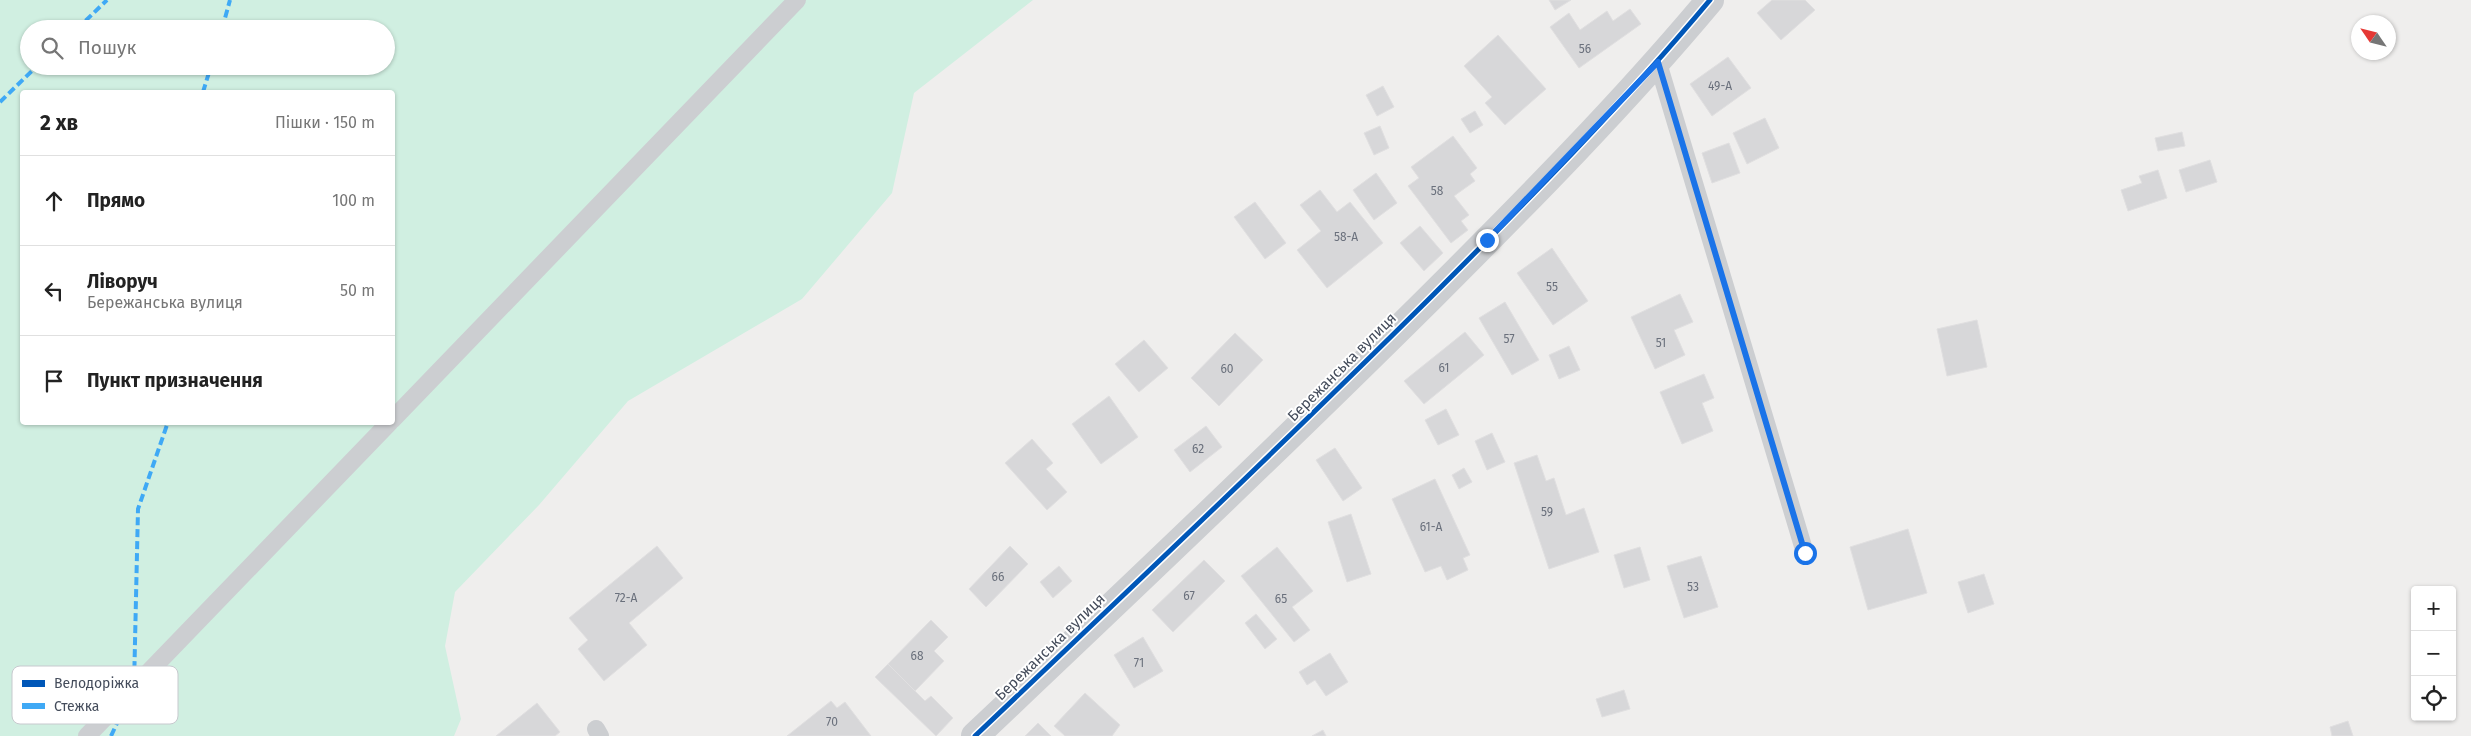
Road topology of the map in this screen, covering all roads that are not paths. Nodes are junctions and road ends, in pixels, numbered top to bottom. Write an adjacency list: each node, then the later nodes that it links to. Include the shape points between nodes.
1 (797, 0): 4 (lane)
2 (1710, 0): 3 (street, Бережанська вулиця)
3 (1658, 62): 6 (lane); 10 (street, Бережанська вулиця, via 1316,411)
4 (395, 417)
5 (387, 425): 7 (lane)
6 (1805, 553)
7 (155, 666)
8 (99, 724): 9 (lane)
9 (87, 736)
10 (975, 736)

